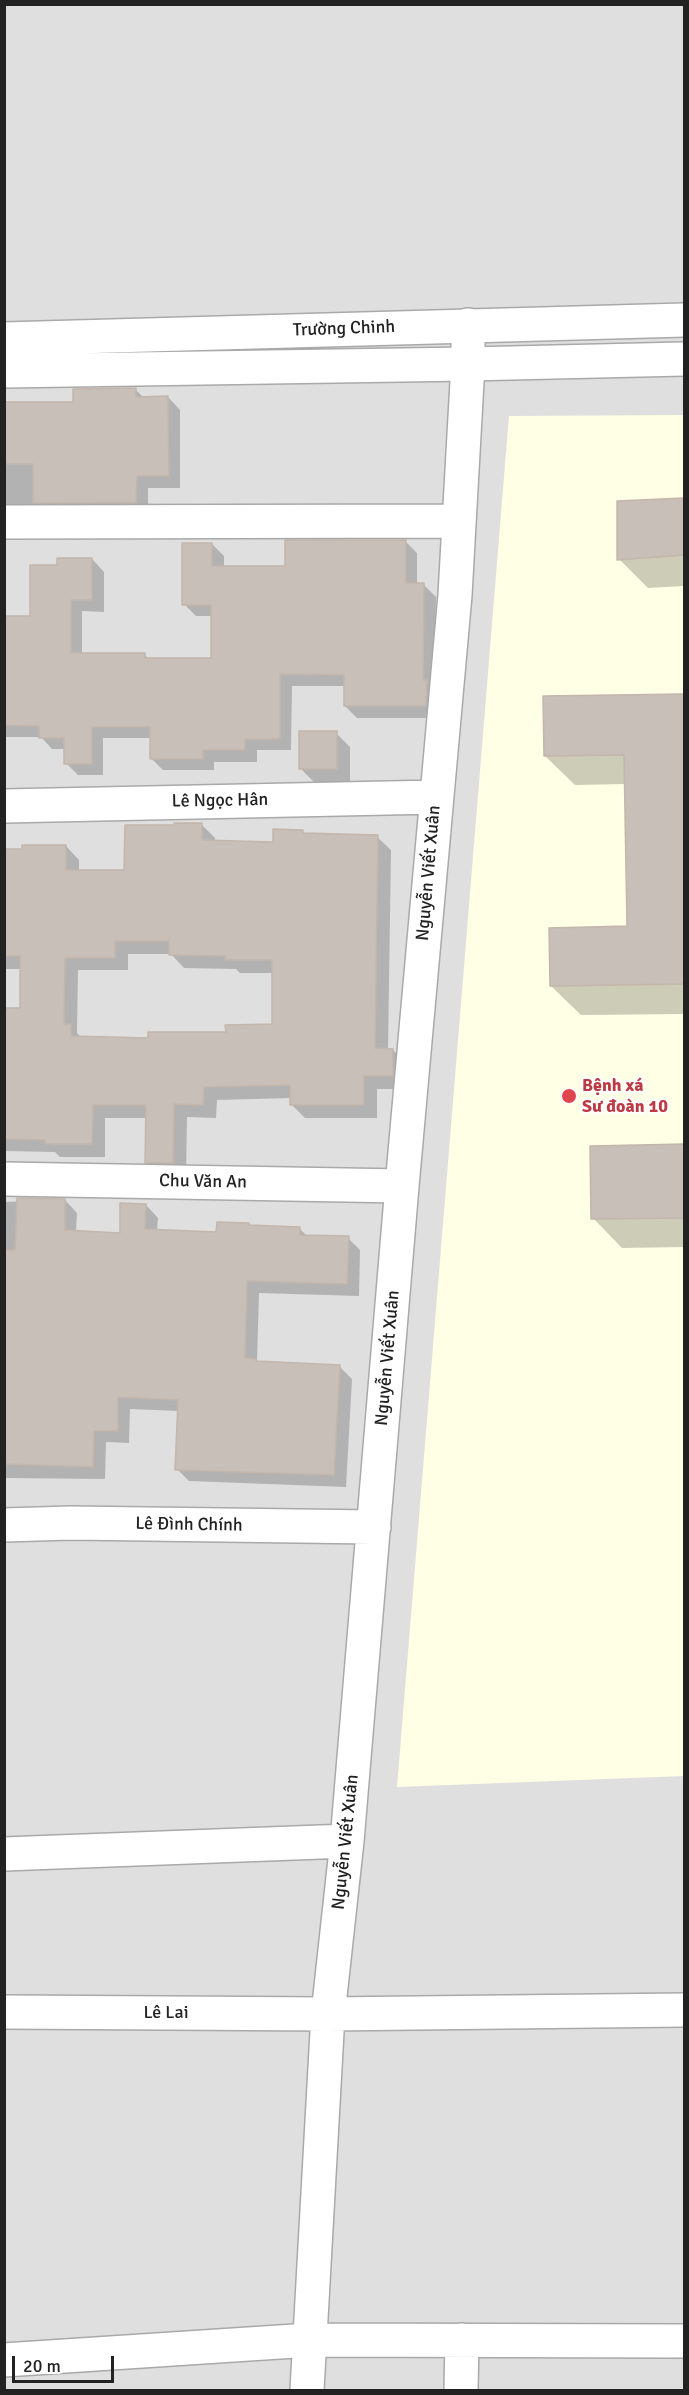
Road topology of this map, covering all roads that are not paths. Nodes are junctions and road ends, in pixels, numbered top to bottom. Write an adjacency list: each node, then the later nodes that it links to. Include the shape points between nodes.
1 (684, 320): 2 (street, Trường Chinh)
2 (468, 325): 3 (street, Trường Chinh); 5 (street, Nguyễn Viết Xuân)
3 (4, 339)
4 (684, 359): 5 (street, Trường Chinh)
5 (468, 364): 6 (street, Trường Chinh); 7 (street, Nguyễn Viết Xuân)
6 (4, 371)
7 (459, 521): 8 (street); 9 (street, Nguyễn Viết Xuân)
8 (4, 522)
9 (436, 797): 10 (street, Lê Ngọc Hân); 12 (street, Nguyễn Viết Xuân)
10 (4, 806)
11 (4, 1179): 12 (street, Chu Văn An)
12 (402, 1186): 14 (street, Nguyễn Viết Xuân)
13 (4, 1525): 14 (street, Lê Đình Chính)
14 (374, 1527): 15 (street, Nguyễn Viết Xuân)
15 (347, 1841): 16 (street); 19 (street, Nguyễn Viết Xuân)
16 (4, 1854)
17 (684, 2010): 19 (street, Lê Lai)
18 (4, 2012): 19 (street, Lê Lai)
19 (328, 2014): 20 (street, Nguyễn Viết Xuân)
20 (310, 2340): 21 (street); 23 (street); 24 (street, Nguyễn Viết Xuân)
21 (462, 2340): 22 (street); 25 (street)
22 (684, 2341)
23 (4, 2360)
24 (307, 2391)
25 (460, 2391)

